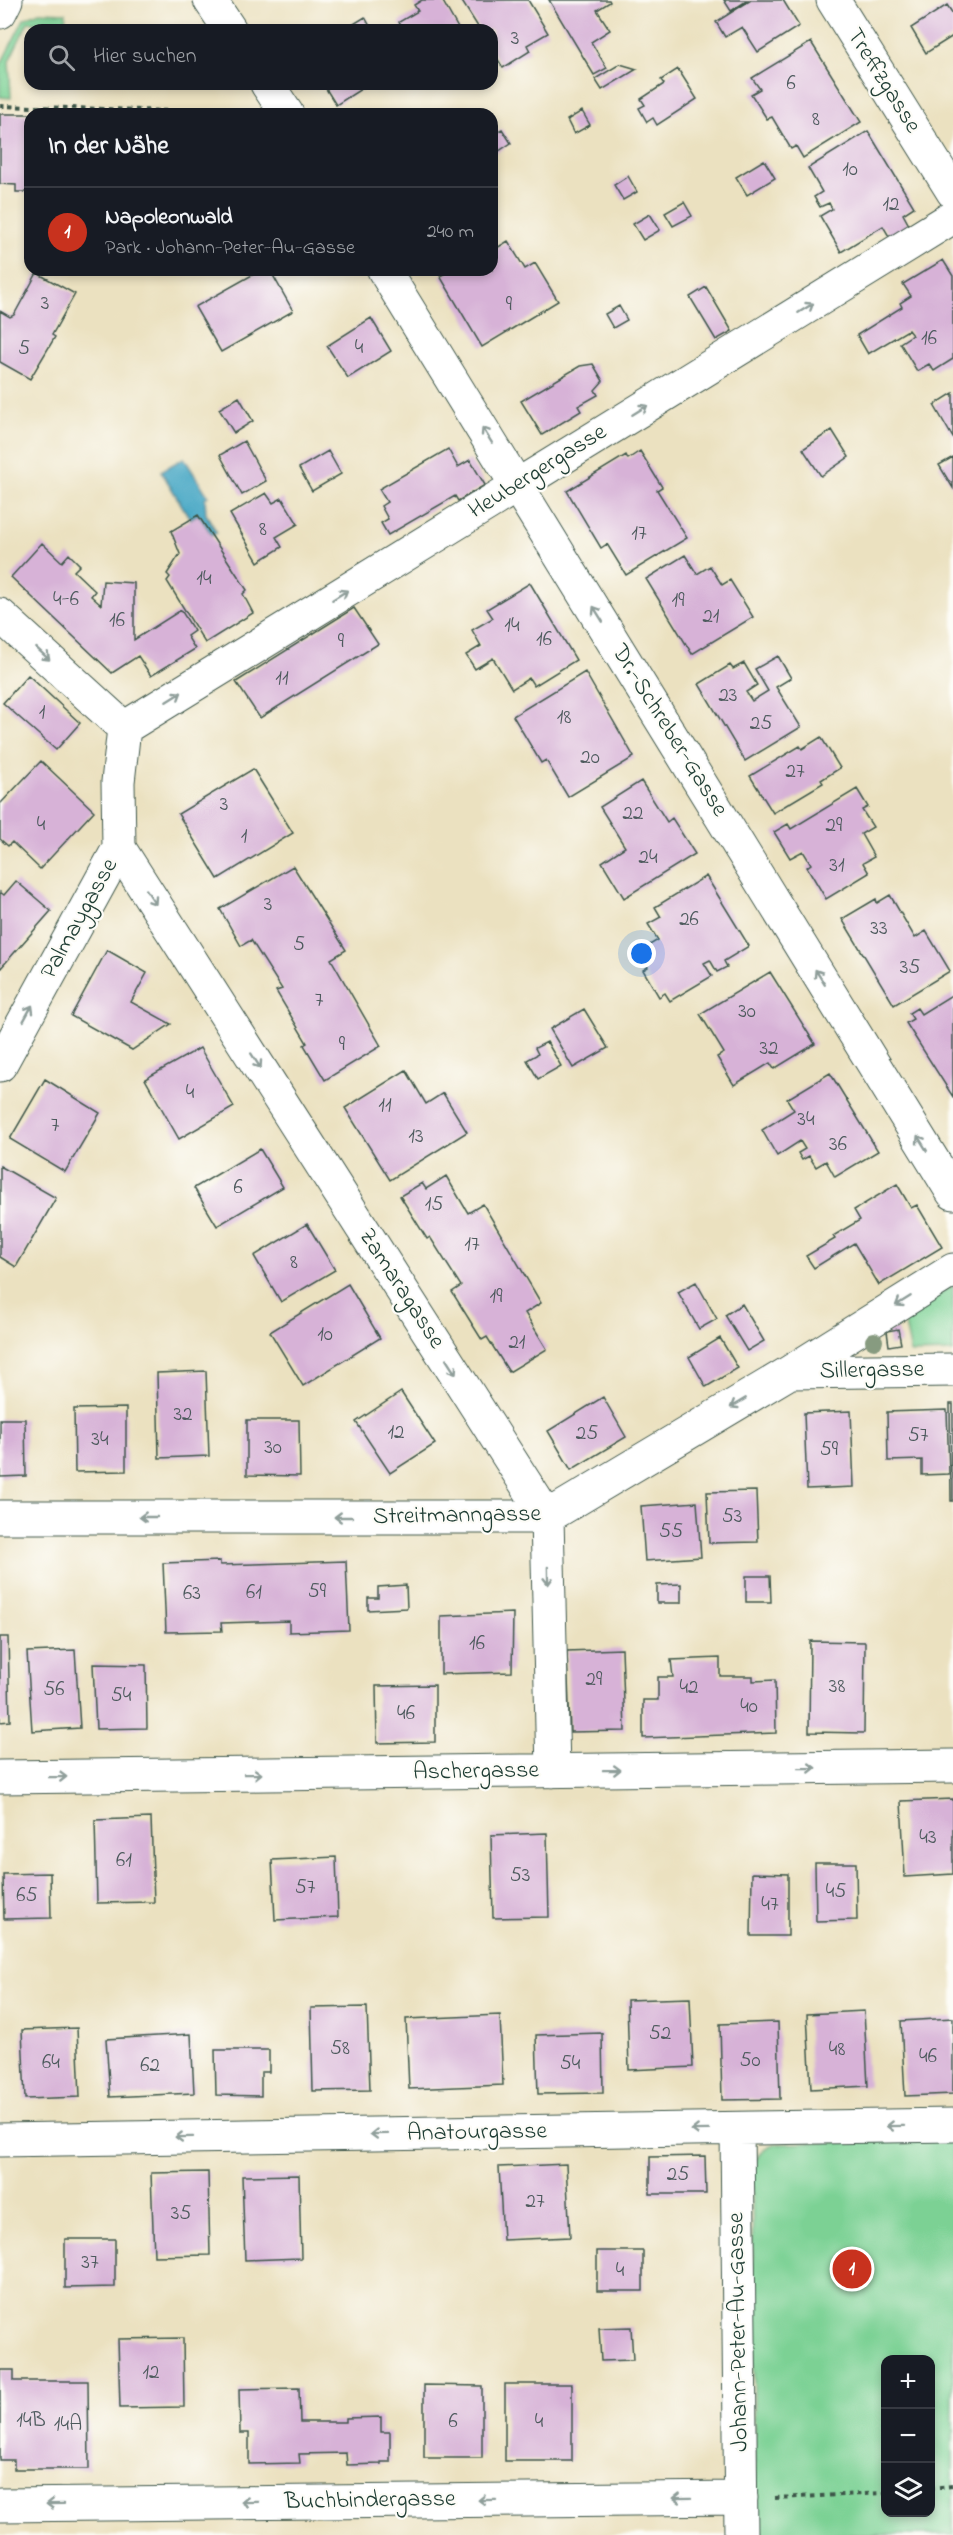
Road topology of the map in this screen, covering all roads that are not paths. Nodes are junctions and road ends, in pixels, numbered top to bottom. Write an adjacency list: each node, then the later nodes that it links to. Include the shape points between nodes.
1 (6, 0): 4 (street)
2 (210, 0): 5 (street)
3 (833, 0): 6 (street, Treffzgasse)
4 (0, 12)
5 (226, 24)
6 (953, 192)
7 (953, 217): 9 (street, Heubergergasse, one-way to 7)
8 (388, 276): 9 (street, Dr.-Schreber-Gasse, one-way to 8)
9 (518, 484): 11 (street, Heubergergasse, one-way to 9); 14 (street, Dr.-Schreber-Gasse, one-way to 9)
10 (0, 615): 11 (street, one-way to 11)
11 (124, 728): 12 (street, Palmaygasse, via 118,782)
12 (119, 848): 13 (street, Palmaygasse, one-way to 12); 19 (street, Zamaragasse, one-way to 19)
13 (0, 1065)
14 (953, 1193)
15 (953, 1270): 17 (street, Streitmanngasse, one-way to 17)
16 (953, 1370): 17 (street, Sillergasse)
17 (790, 1372): 19 (street, Streitmanngasse, one-way to 19)
18 (0, 1517): 19 (street, Streitmanngasse, one-way to 18)
19 (547, 1517): 21 (street, one-way to 21)
20 (953, 1766): 21 (street, Aschergasse, one-way to 20)
21 (553, 1771): 22 (street, Aschergasse, one-way to 21)
22 (0, 1778)
23 (953, 2125): 24 (street, Anatourgasse, one-way to 24)
24 (737, 2129): 25 (street, Anatourgasse, one-way to 25); 26 (street, Johann-Peter-Au-Gasse)
25 (0, 2140)
26 (741, 2498): 27 (street, Buchbindergasse, one-way to 27); 28 (street, Johann-Peter-Au-Gasse)
27 (0, 2505)
28 (741, 2535)

